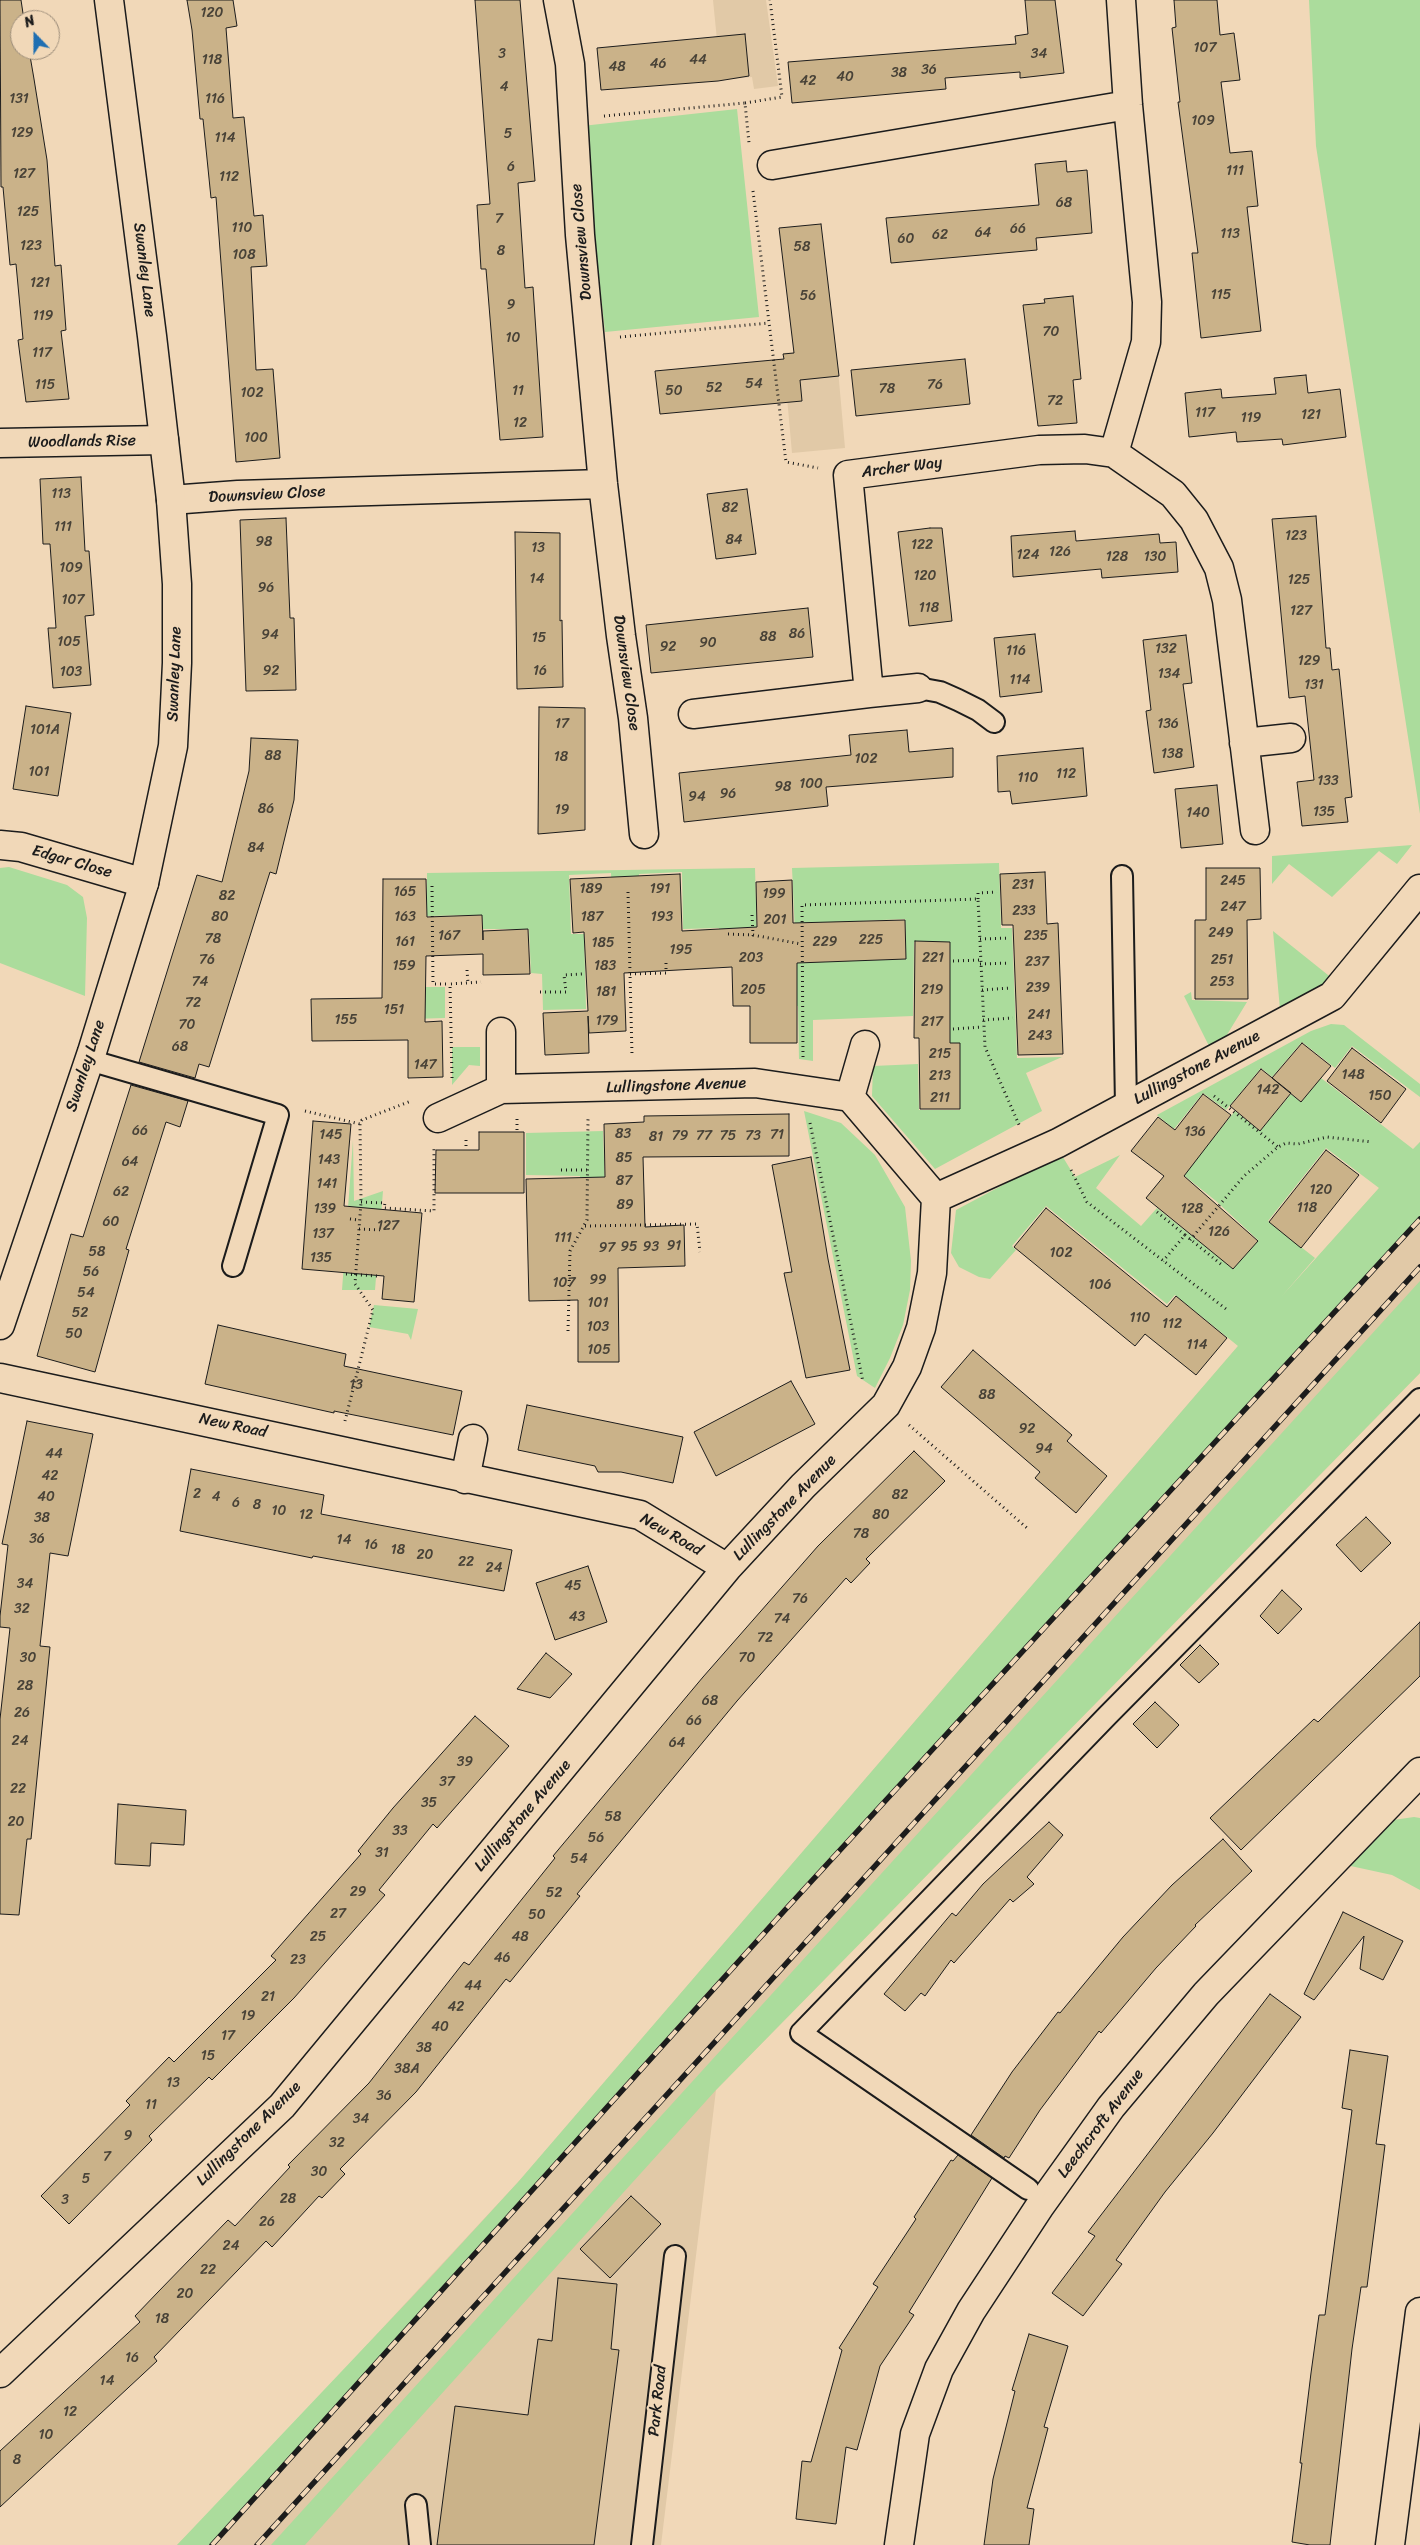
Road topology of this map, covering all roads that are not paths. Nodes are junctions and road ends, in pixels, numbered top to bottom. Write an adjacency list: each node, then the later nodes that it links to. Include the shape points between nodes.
1 (109, 0): 6 (street, Swanley Lane)
2 (558, 0): 9 (street, Downsview Close, via 570,64 580,235)
3 (1120, 0): 4 (street)
4 (1128, 105): 5 (street); 8 (street, via 1147,302 1146,342)
5 (761, 158)
6 (164, 440): 7 (street, Woodlands Rise); 10 (street, Swanley Lane)
7 (0, 443)
8 (1114, 453): 12 (street, Archer Way, via 1084,449 1039,450 848,475); 16 (street, Archer Way, via 1172,494 1210,546 1227,600)
9 (604, 484): 10 (street, Downsview Close, via 238,495); 18 (street, Downsview Close)
10 (171, 500): 21 (street, Swanley Lane, via 177,584 173,746)
11 (918, 688): 12 (street); 14 (lane, via 958,700)
12 (869, 692): 13 (street)
13 (693, 714)
14 (994, 722)
15 (1291, 738): 16 (street)
16 (1244, 743): 17 (street, Archer Way)
17 (1255, 830)
18 (644, 834)
19 (0, 845): 21 (street, Edgar Close, via 22,847)
20 (1122, 876): 28 (lane)
21 (144, 883): 25 (street, Swanley Lane)
22 (1420, 888): 28 (street, Lullingstone Avenue, via 1332,996)
23 (501, 1032): 26 (street)
24 (865, 1045): 27 (street)
25 (89, 1060): 31 (lane, via 278,1116); 32 (street, Swanley Lane)
26 (501, 1089): 27 (street, Lullingstone Avenue, via 755,1084); 29 (street, Lullingstone Avenue)
27 (850, 1097): 30 (street)
28 (1126, 1106): 30 (street, Lullingstone Avenue, via 1058,1142)
29 (444, 1124)
30 (936, 1198): 37 (street, Lullingstone Avenue, via 932,1273 921,1328 907,1367 886,1405 803,1486)
31 (233, 1266)
32 (0, 1325)
33 (0, 1378): 36 (street, New Road)
34 (1420, 1399): 39 (lane, via 1106,1716 801,2033)
35 (473, 1439): 36 (street)
36 (465, 1478): 37 (street, New Road, via 640,1515)
37 (727, 1568): 42 (street, Lullingstone Avenue, via 282,2106)
38 (1417, 1781): 46 (street, Leechcroft Avenue, via 1206,1994 1111,2107 1040,2206 971,2312 939,2369 915,2434)
39 (1028, 2189)
40 (675, 2256): 45 (lane, Park Road)
41 (1420, 2312): 47 (street)
42 (0, 2374)
43 (416, 2505): 44 (lane)
44 (420, 2545)
45 (642, 2545)
46 (899, 2545)
47 (1390, 2545)

